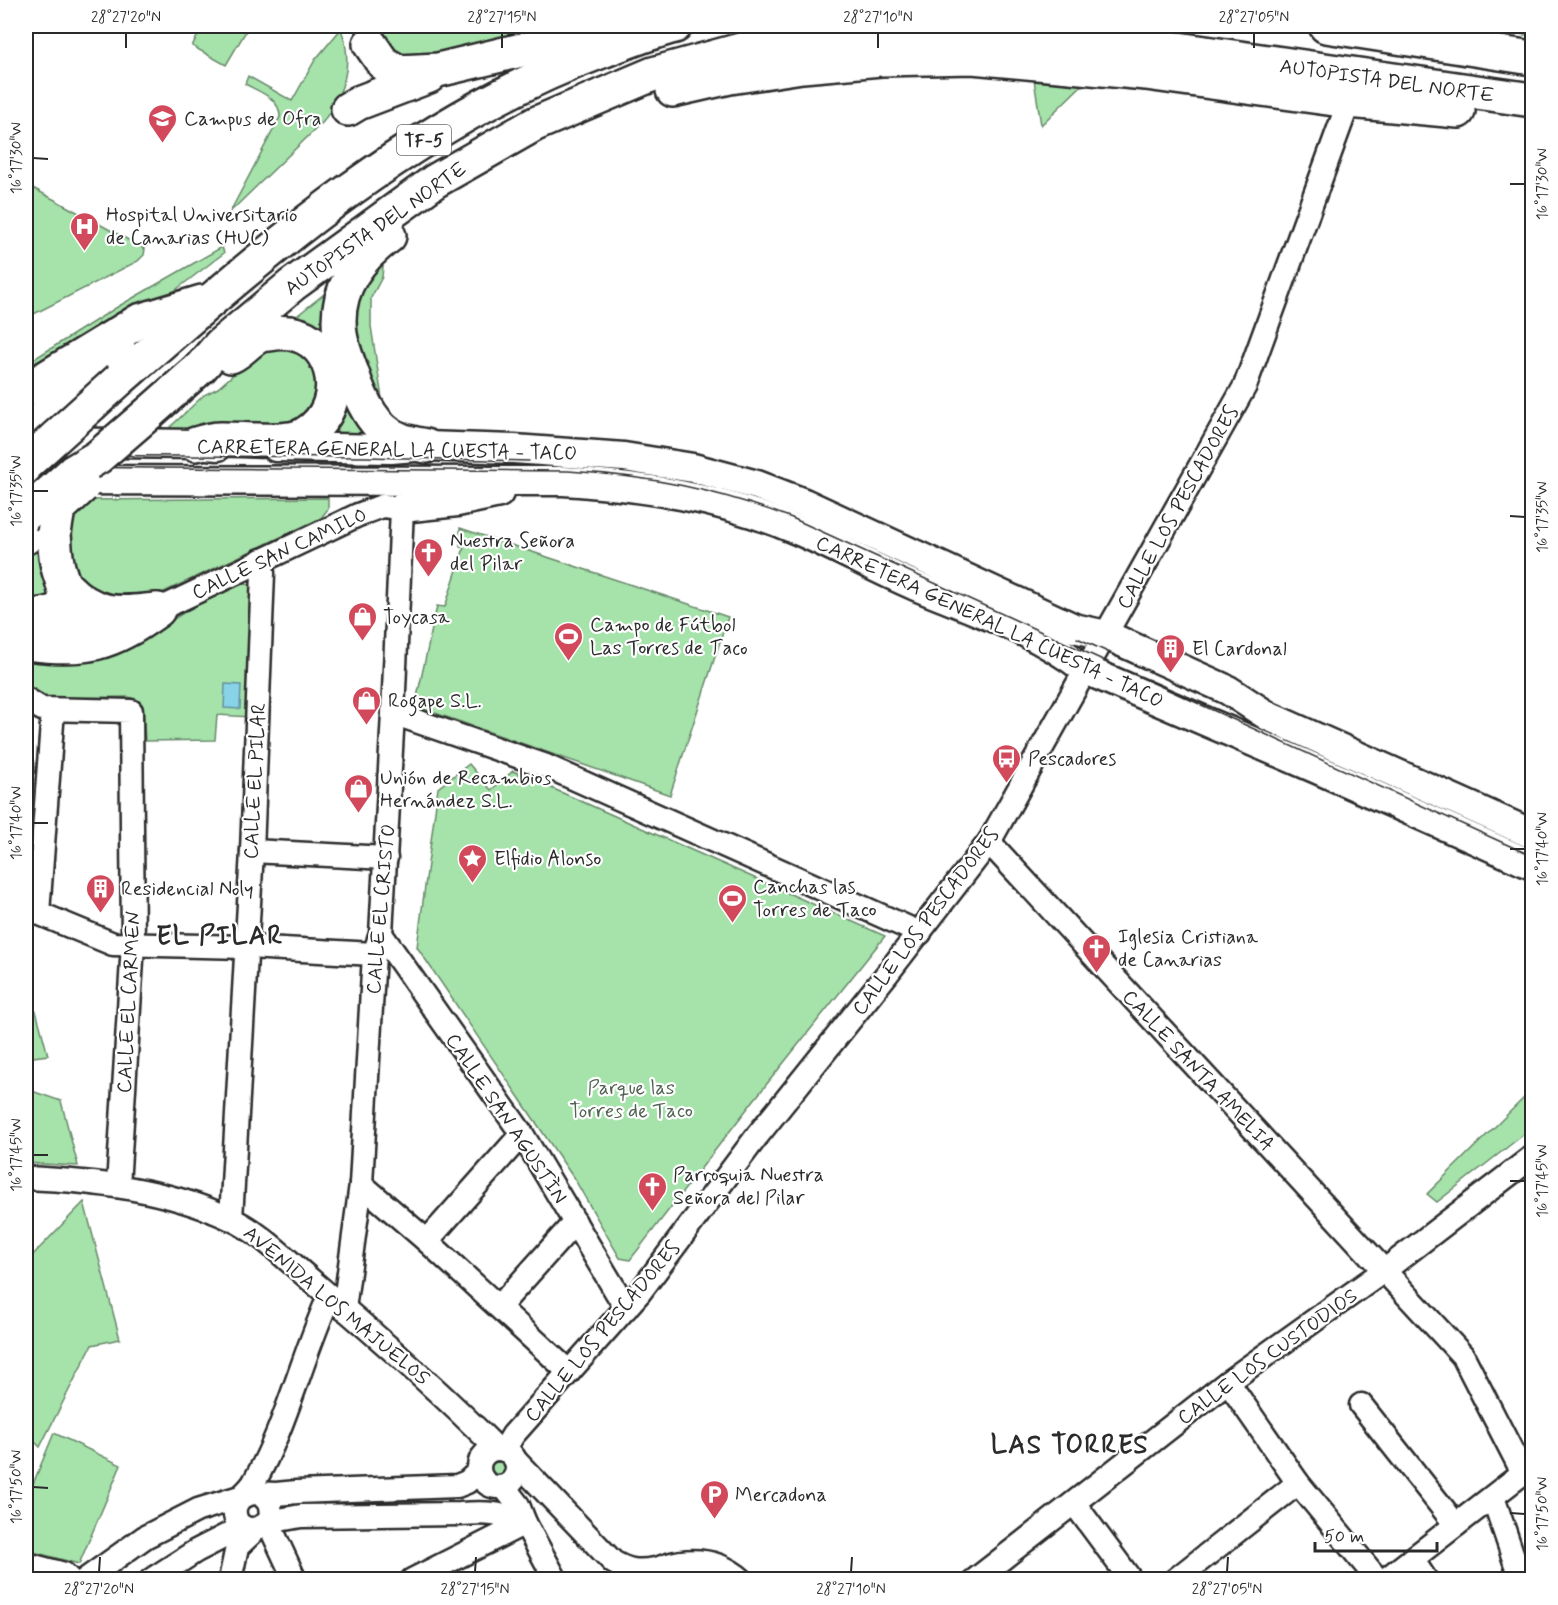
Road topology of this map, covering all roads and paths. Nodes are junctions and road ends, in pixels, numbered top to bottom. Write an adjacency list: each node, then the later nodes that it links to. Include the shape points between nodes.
1 (1326, 26): 4 (highway)
2 (670, 27): 5 (highway, via 614,30); 11 (highway, AUTOPISTA DEL NORTE / TF-5, via 558,68 458,118 367,176)
3 (370, 44): 5 (highway, via 383,63 399,72)
4 (1533, 58)
5 (438, 70): 8 (highway)
6 (1528, 100): 7 (highway, via 1481,113); 9 (highway, AUTOPISTA DEL NORTE / TF-5, via 1143,44 1059,35 912,28 748,48 653,74)
7 (1349, 101): 9 (highway, via 1018,60 882,59 730,77 655,94 582,119); 31 (street, CALLE LOS PESCADORES, via 1245,386)
8 (348, 109)
9 (535, 124): 10 (highway, AUTOPISTA DEL NORTE / TF-5)
10 (435, 181): 13 (highway, AUTOPISTA DEL NORTE / TF-5, via 292,285 220,345); 19 (highway, via 426,208 360,261 344,291 339,320 354,381 372,416 398,439)
11 (212, 299): 12 (highway); 14 (highway, AUTOPISTA DEL NORTE / TF-5)
12 (159, 316): 14 (highway); 15 (highway, via 139,321)
13 (201, 367): 18 (highway, via 234,355 261,335 298,335 322,353 334,385 330,404 319,422 305,434 291,439 216,439); 20 (highway, AUTOPISTA DEL NORTE / TF-5, bridge)
14 (113, 371): 16 (highway); 21 (highway, AUTOPISTA DEL NORTE / TF-5, bridge)
15 (26, 390)
16 (26, 433)
17 (26, 442): 18 (main road, CARRETERA GENERAL LA CUESTA - TACO)
18 (196, 444): 19 (main road, CARRETERA GENERAL LA CUESTA - TACO, via 391,449)
19 (426, 446): 31 (main road, CARRETERA GENERAL LA CUESTA - TACO, via 624,456 746,482 804,503 1074,628)
20 (98, 457): 25 (highway, AUTOPISTA DEL NORTE / TF-5, bridge, via 73,472); 26 (highway, bridge, via 83,485)
21 (26, 464)
22 (26, 480): 23 (main road, CARRETERA GENERAL LA CUESTA - TACO)
23 (563, 481): 24 (main road, via 457,502); 33 (main road, CARRETERA GENERAL LA CUESTA - TACO, via 678,494 743,510 796,529 906,582 1009,625 1064,652)
24 (402, 508): 27 (street, CALLE SAN CAMILO, via 382,506 358,514); 36 (street, CALLE EL CRISTO)
25 (26, 514)
26 (46, 527): 28 (highway)
27 (261, 560): 29 (street, CALLE SAN CAMILO); 39 (street, CALLE EL PILAR)
28 (66, 587): 29 (highway, via 92,607 109,613); 30 (highway, via 66,598 55,613)
29 (158, 610): 30 (main road, via 124,622 97,624 54,620); 32 (highway, via 130,630 85,646)
30 (33, 613)
31 (1106, 635): 33 (street, CALLE LOS PESCADORES); 37 (main road, CARRETERA GENERAL LA CUESTA - TACO, via 1228,690 1268,716)
32 (26, 643)
33 (1086, 670): 38 (street, CALLE LOS PESCADORES); 41 (main road, CARRETERA GENERAL LA CUESTA - TACO)
34 (26, 699): 35 (street)
35 (52, 710): 42 (street); 44 (street, CALLE EL CARMEN, via 131,711)
36 (393, 712): 40 (street, CALLE EL CRISTO); 43 (street, via 546,766)
37 (1533, 834)
38 (989, 842): 43 (street, CALLE LOS PESCADORES); 55 (street, CALLE SANTA AMELIA)
39 (252, 850): 40 (street); 46 (street, CALLE EL PILAR)
40 (386, 858): 45 (street, CALLE EL CRISTO)
41 (1533, 865)
42 (32, 910): 44 (street, via 113,944)
43 (920, 933): 58 (street, CALLE LOS PESCADORES, via 757,1136)
44 (133, 944): 46 (street); 51 (street, CALLE EL CARMEN)
45 (377, 944): 46 (street); 47 (street, CALLE SAN AGUSTÌN); 50 (street, CALLE EL CRISTO)
46 (246, 947): 52 (street, CALLE EL PILAR)
47 (522, 1134): 53 (street, CALLE SAN AGUSTÌN); 54 (street)
48 (1533, 1157): 55 (street, CALLE LOS CUSTODIOS)
49 (26, 1178): 51 (street, AVENIDA LOS MAJUELOS)
50 (361, 1184): 54 (street); 56 (street, CALLE EL CRISTO)
51 (118, 1186): 52 (street, AVENIDA LOS MAJUELOS, via 170,1197)
52 (231, 1219): 56 (street, AVENIDA LOS MAJUELOS, via 263,1240)
53 (575, 1222): 57 (street); 58 (street, CALLE SAN AGUSTÌN)
54 (427, 1241): 57 (street)
55 (1385, 1270): 60 (street, CALLE LOS CUSTODIOS); 64 (street, CALLE SANTA AMELIA, via 1463,1356)
56 (337, 1302): 62 (street, AVENIDA LOS MAJUELOS); 68 (street, CALLE EL CRISTO, via 253,1483)
57 (499, 1307): 59 (street)
58 (626, 1308): 59 (street, CALLE LOS PESCADORES)
59 (569, 1372): 63 (street, CALLE LOS PESCADORES)
60 (1228, 1382): 65 (street); 70 (street, CALLE LOS CUSTODIOS)
61 (1361, 1405): 73 (street)
62 (464, 1415): 63 (street, AVENIDA LOS MAJUELOS); 66 (street, via 470,1458)
63 (496, 1457): 66 (street); 67 (street, via 483,1479 489,1485); 67 (street, via 517,1473 512,1482); 77 (street, AVENIDA LOS MAJUELOS, via 613,1562)
64 (1528, 1471): 69 (street)
65 (1298, 1483): 88 (street); 89 (street)
66 (457, 1486): 68 (street)
67 (501, 1487): 71 (street); 72 (street, via 518,1505)
68 (252, 1495): 74 (street, via 270,1504 272,1511); 74 (street, via 237,1502 235,1510 237,1521); 79 (street, via 198,1510 144,1537)
69 (1492, 1497): 73 (street); 92 (street)
70 (1074, 1503): 86 (street, CALLE LOS CUSTODIOS); 87 (street)
71 (460, 1514): 72 (street, via 502,1514); 74 (street, via 301,1516)
72 (525, 1523): 83 (street); 84 (street)
73 (1456, 1525): 75 (street)
74 (255, 1526): 80 (street, via 196,1551); 81 (street, via 237,1547); 82 (street)
75 (1412, 1559): 90 (street); 91 (street)
76 (26, 1564): 78 (street, via 64,1574)
77 (647, 1574): 85 (street, AVENIDA LOS MAJUELOS, via 669,1563 695,1560 714,1563)
78 (70, 1580)
79 (85, 1580)
80 (152, 1580)
81 (230, 1580)
82 (295, 1580)
83 (412, 1580)
84 (556, 1580)
85 (742, 1580)
86 (975, 1580)
87 (1131, 1580)
88 (1175, 1580)
89 (1378, 1580)
90 (1385, 1580)
91 (1426, 1580)
92 (1521, 1580)

